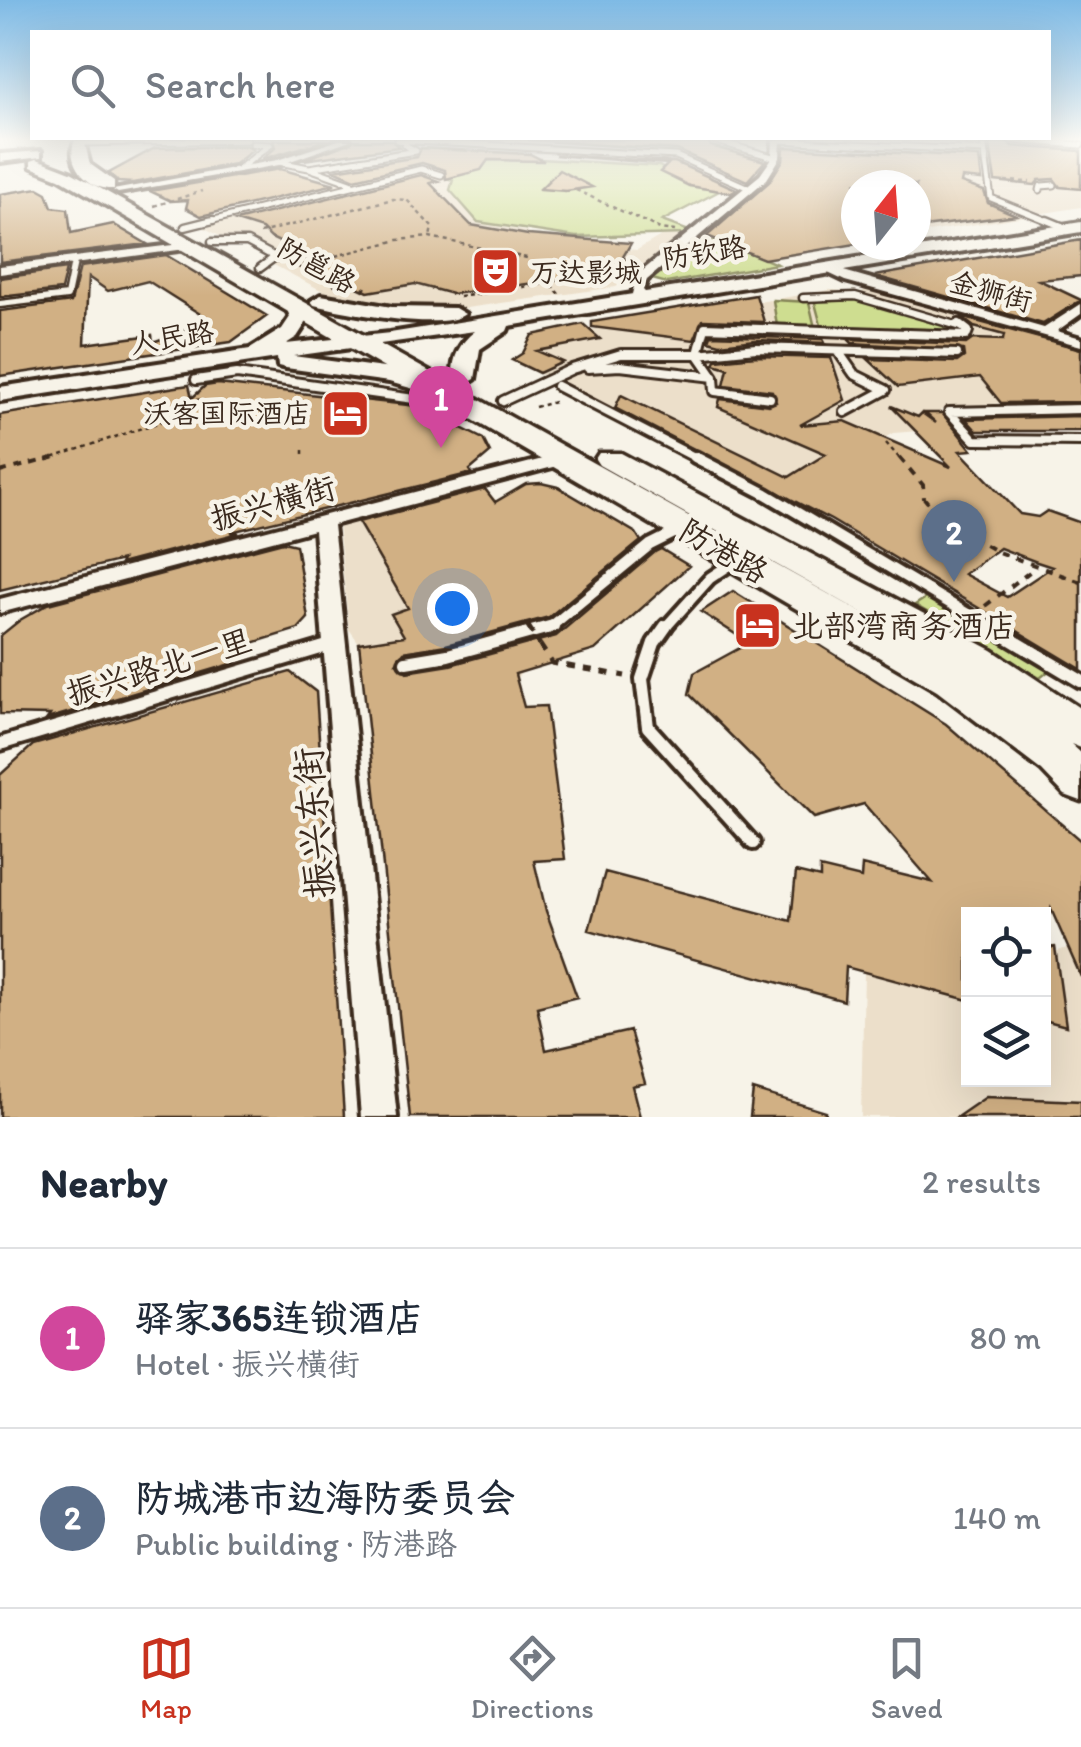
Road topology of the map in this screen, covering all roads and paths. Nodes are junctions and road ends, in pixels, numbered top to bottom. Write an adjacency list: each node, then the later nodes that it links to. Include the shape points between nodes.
1 (98, 192): 11 (highway, 防邕路)
2 (121, 192): 11 (highway, 防邕路)
3 (327, 192): 11 (lane)
4 (581, 192): 10 (path, via 660,228)
5 (748, 192): 10 (street)
6 (990, 192): 9 (lane, via 991,198)
7 (386, 196): 8 (path)
8 (394, 199): 12 (path, via 407,200 432,227); 13 (path, via 255,235)
9 (1072, 225): 18 (main road, 防钦路); 20 (main road, 防钦路)
10 (694, 234): 20 (street, via 641,278)
11 (187, 237): 16 (street); 25 (highway, 防邕路); 28 (highway, 防邕路, via 212,242)
12 (430, 237): 15 (path); 17 (path)
13 (268, 241)
14 (280, 247): 17 (path)
15 (528, 258)
16 (74, 262): 19 (street); 24 (lane, via 67,296)
17 (312, 262): 28 (path, via 298,267 335,285 350,281 400,305)
18 (830, 269): 20 (main road, 防钦路); 29 (street, 金狮街)
19 (0, 270)
20 (641, 295): 23 (main road, 防钦路); 27 (main road, 防钦路)
21 (456, 297): 23 (path, via 548,282)
22 (803, 298): 32 (lane, via 855,296 968,331 888,335 705,327)
23 (566, 302): 27 (main road, 防钦路)
24 (0, 304)
25 (296, 307): 28 (highway, 防邕路); 34 (main road, via 300,317 290,333)
26 (1081, 308): 29 (street)
27 (517, 314): 28 (main road, 防钦路); 39 (main road, via 480,334)
28 (378, 331): 34 (main road, 人民路); 39 (highway, 防港路); 39 (highway, 防港路)
29 (1046, 332): 30 (street, 金狮街)
30 (1081, 342)
31 (838, 351): 32 (lane); 33 (lane); 44 (lane, via 854,374 886,390)
32 (698, 354): 35 (lane, via 620,354); 36 (lane)
33 (957, 354)
34 (243, 357): 39 (main road, via 338,367); 40 (main road, 人民路)
35 (572, 369): 36 (lane, via 620,366); 42 (lane)
36 (714, 377): 41 (lane, via 715,391)
37 (196, 380): 39 (lane, via 237,374 399,394); 50 (path, via 199,409)
38 (557, 386): 57 (lane, via 777,500)
39 (439, 389): 42 (highway, 防港路); 49 (highway, 防港路)
40 (0, 394)
41 (770, 398)
42 (503, 401): 63 (highway, 防港路, via 978,660)
43 (1081, 409): 45 (lane, via 949,412 975,440)
44 (845, 412)
45 (1081, 441)
46 (886, 442): 54 (path, via 944,522)
47 (303, 450): 48 (path)
48 (303, 458)
49 (562, 459): 51 (street, 振兴横街); 52 (highway, 防港路)
50 (0, 472)
51 (323, 522): 56 (street, 振兴横街); 59 (street, 振兴东街)
52 (683, 528): 53 (highway, 防港路); 60 (lane, via 650,546 551,628)
53 (738, 559): 61 (lane, via 677,611 654,644); 65 (highway, 防港路, via 951,681)
54 (1036, 567): 55 (path); 57 (path)
55 (1081, 582)
56 (0, 606)
57 (973, 615): 62 (lane)
58 (526, 622): 61 (path, bridge, via 552,663)
59 (334, 644): 64 (lane, 振兴路北一里); 67 (street, 振兴东街)
60 (406, 662)
61 (642, 679): 66 (lane, via 648,728)
62 (1081, 680)
63 (1081, 731)
64 (0, 744)
65 (1081, 782)
66 (753, 842)
67 (379, 1117)

